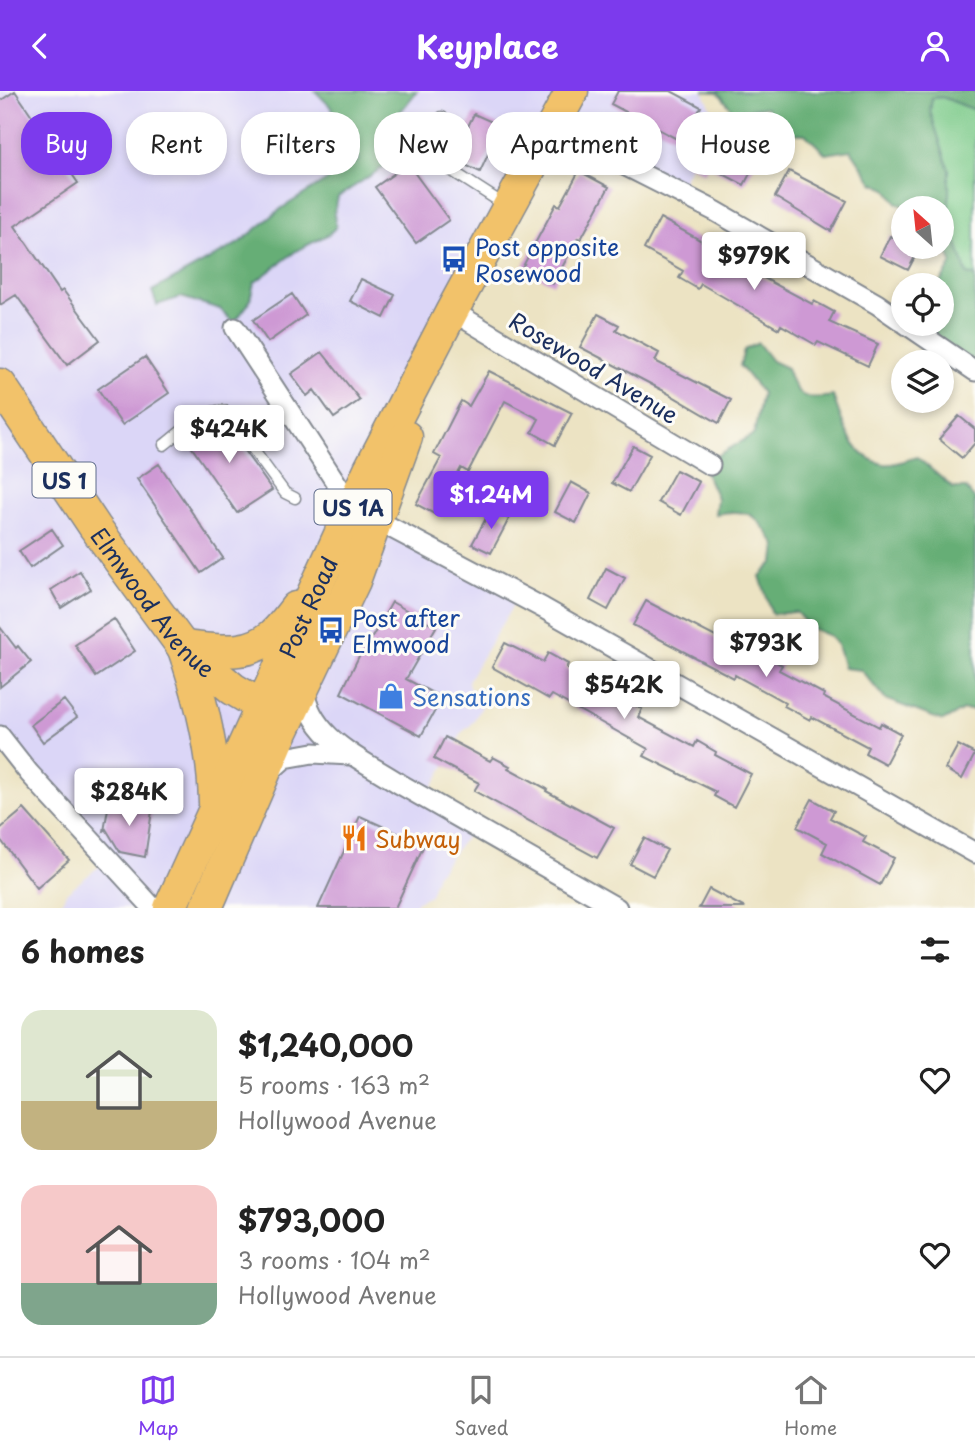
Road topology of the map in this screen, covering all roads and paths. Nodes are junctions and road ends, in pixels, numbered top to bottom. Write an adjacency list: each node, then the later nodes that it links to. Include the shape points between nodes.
1 (572, 91): 2 (main road, Post Road / US 1A)
2 (560, 112)
3 (459, 175): 6 (lane)
4 (526, 175): 6 (main road, Post Road / US 1A)
5 (644, 175): 8 (street)
6 (509, 207): 7 (main road, Post Road / US 1A)
7 (452, 311): 14 (street, Rosewood Avenue); 16 (main road, Post Road / US 1A)
8 (891, 314)
9 (235, 328): 16 (street)
10 (923, 336): 11 (street)
11 (975, 371)
12 (5, 407): 18 (main road, Elmwood Avenue / US 1)
13 (164, 445): 15 (lane, via 198,419 216,410 225,411 285,493)
14 (710, 465)
15 (295, 498)
16 (364, 513): 17 (main road, Post Road / US 1A); 19 (main road, Post Road / US 1A, via 354,581); 25 (street, via 543,608)
17 (318, 584): 18 (main road, via 275,634 257,647 239,652); 20 (main road, Post Road / US 1A)
18 (183, 647): 20 (main road, Elmwood Avenue / US 1, via 233,689); 24 (main road, via 210,752)
19 (303, 686): 20 (main road, Post Road / US 1A); 22 (street, via 306,705 324,732)
20 (274, 714): 23 (main road, Post Road); 24 (main road, Post Road / US 1A)
21 (0, 736): 26 (street)
22 (351, 755): 23 (street, via 313,753 285,758); 29 (street)
23 (261, 780): 28 (main road, Post Road)
24 (215, 809): 27 (main road, Post Road)
25 (975, 853)
26 (153, 908)
27 (170, 908)
28 (206, 908)
29 (617, 908)

